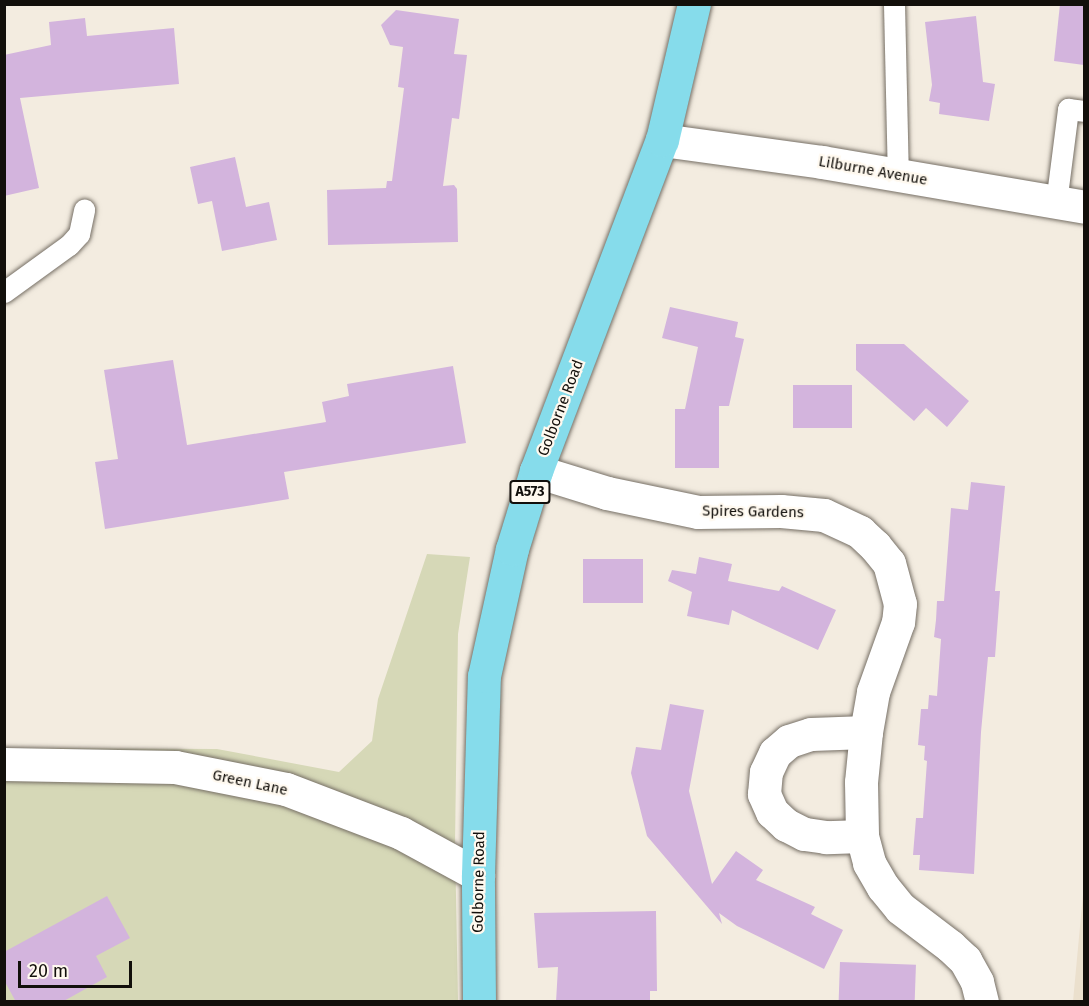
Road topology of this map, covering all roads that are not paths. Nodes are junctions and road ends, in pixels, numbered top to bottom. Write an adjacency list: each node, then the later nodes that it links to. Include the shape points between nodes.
1 (694, 4): 4 (main road, Golborne Road / A573)
2 (894, 4): 5 (lane)
3 (1084, 111): 6 (lane, via 1068,109)
4 (662, 140): 5 (street, Lilburne Avenue); 9 (main road, Golborne Road / A573)
5 (898, 176): 6 (street, Lilburne Avenue)
6 (1070, 205)
7 (84, 210): 8 (lane, via 79,234 69,245)
8 (4, 292)
9 (536, 471): 10 (street, Spires Gardens, via 607,493 698,512 803,512 824,515 860,532 889,562 900,604 898,622 873,692); 13 (main road, Golborne Road / A573, via 512,549 484,676)
10 (866, 732): 12 (street, Spires Gardens, via 861,782); 12 (street, via 810,734 789,741 775,753 766,772 764,794 772,812 804,834)
11 (4, 764): 13 (street, Green Lane, via 175,767 286,789 401,833)
12 (862, 836): 15 (street, Spires Gardens, via 869,863 883,887 900,908 965,960)
13 (478, 875): 14 (main road, Golborne Road / A573)
14 (479, 1002)
15 (982, 1002)

